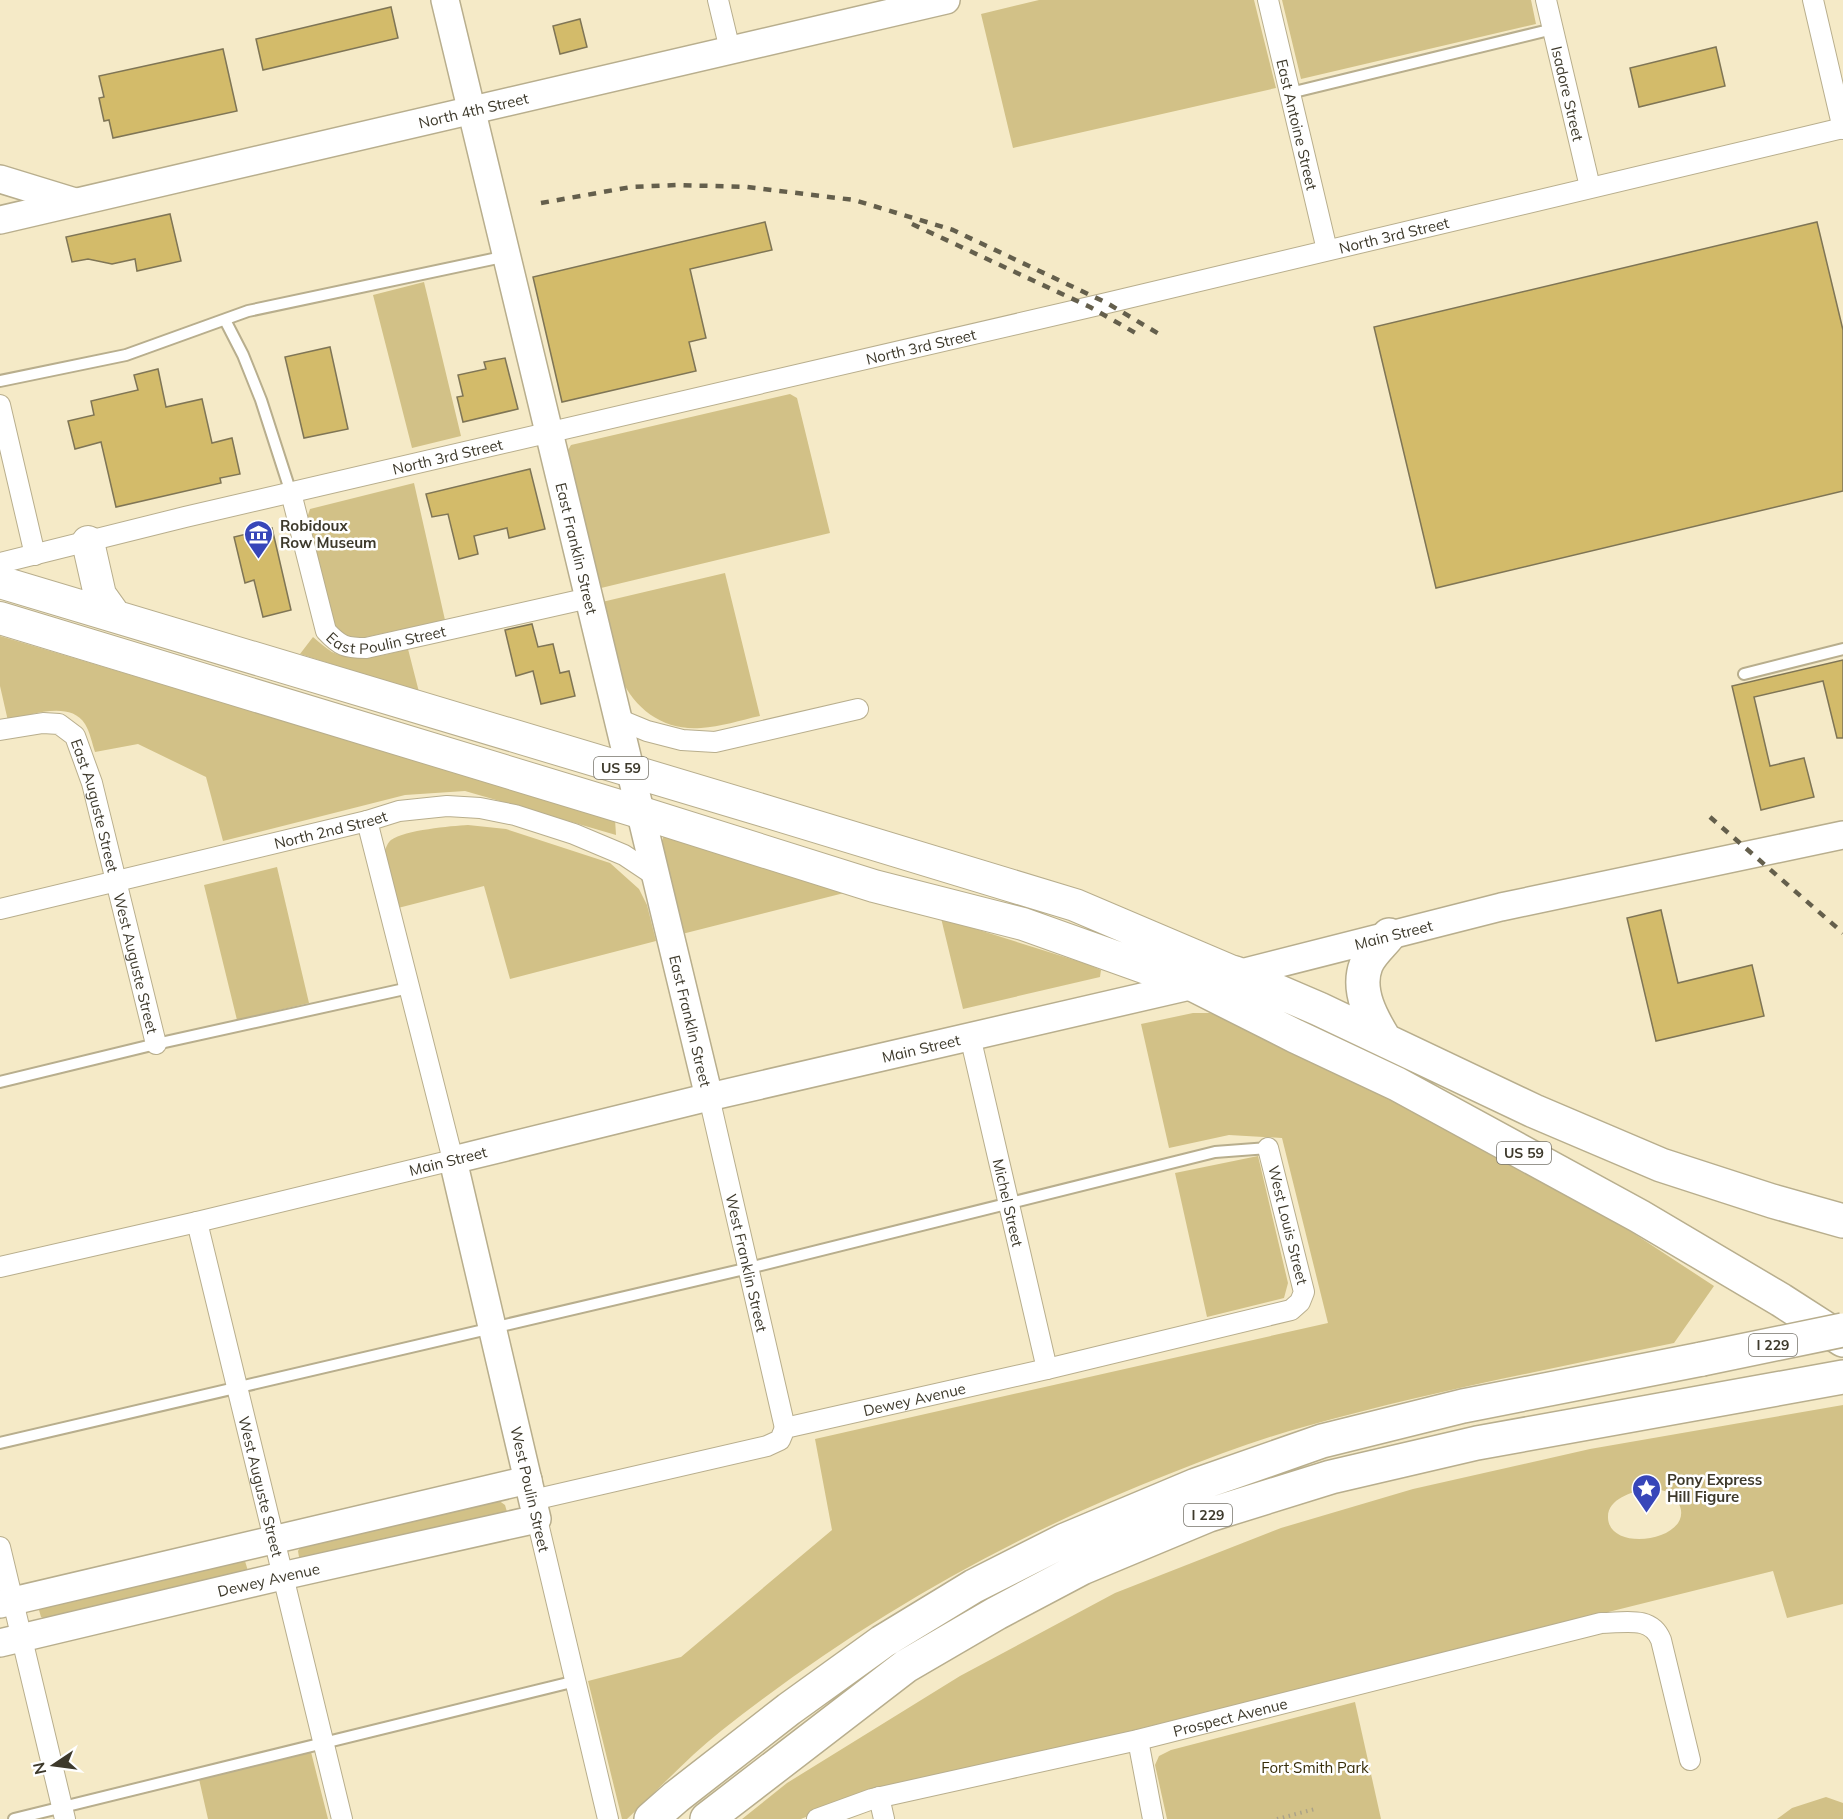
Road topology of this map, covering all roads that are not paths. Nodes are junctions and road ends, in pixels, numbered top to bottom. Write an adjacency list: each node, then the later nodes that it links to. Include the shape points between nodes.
1 (445, 0): 10 (street, East Franklin Street)
2 (718, 0): 8 (street)
3 (946, 0): 8 (street, North 4th Street)
4 (1268, 0): 9 (street, East Antoine Street)
5 (1546, 0): 7 (street, Isadore Street)
6 (1813, 0): 11 (street)
7 (1553, 29): 9 (lane); 13 (street, Isadore Street)
8 (730, 50): 10 (street, North 4th Street)
9 (1290, 93): 16 (street, East Antoine Street)
10 (472, 110): 14 (street, North 4th Street); 17 (street, East Franklin Street)
11 (1843, 128): 13 (street, North 3rd Street)
12 (0, 179): 14 (street)
13 (1590, 187): 16 (street, North 3rd Street)
14 (76, 202): 15 (street, North 4th Street)
15 (0, 220)
16 (1327, 249): 21 (street, North 3rd Street)
17 (507, 256): 18 (lane, via 248,311); 21 (street, East Franklin Street)
18 (225, 320): 19 (lane, via 126,355); 22 (lane, via 261,400)
19 (0, 381)
20 (0, 405): 24 (street)
21 (549, 432): 22 (street, North 3rd Street); 27 (street, East Franklin Street)
22 (291, 493): 23 (street, North 3rd Street); 27 (street, East Poulin Street, via 326,631 350,648 366,648)
23 (88, 542): 24 (street, North 3rd Street); 28 (main road, via 100,595)
24 (35, 555): 25 (street, North 3rd Street)
25 (0, 564)
26 (0, 582): 28 (main road, US 59)
27 (589, 598): 33 (street, East Franklin Street)
28 (115, 616): 35 (main road, US 59)
29 (0, 618): 36 (main road, US 59)
30 (1843, 649): 31 (lane)
31 (1744, 674)
32 (858, 709): 33 (street, via 715,742 682,740)
33 (618, 719): 35 (street, East Franklin Street)
34 (0, 730): 40 (street, East Auguste Street, via 59,724 75,736 92,783)
35 (631, 771): 36 (street, East Franklin Street); 43 (main road, US 59, via 1075,905)
36 (639, 812): 39 (street, East Franklin Street); 44 (main road, US 59, via 874,885 1023,924)
37 (367, 821): 39 (street, North 2nd Street, via 399,811 447,806 480,808 574,834 624,855); 40 (street, North 2nd Street); 45 (street)
38 (1843, 835): 42 (street, Main Street, via 1500,907)
39 (654, 875): 50 (street, East Franklin Street)
40 (117, 881): 41 (street, North 2nd Street); 48 (street, West Auguste Street)
41 (0, 909)
42 (1389, 935): 43 (street, Main Street); 47 (highway, via 1366,964 1364,985 1369,1013)
43 (1234, 973): 44 (street, Main Street); 47 (highway, US 59)
44 (1194, 985): 46 (street, Main Street); 61 (highway, US 59, via 1396,1084 1628,1210)
45 (409, 987): 48 (lane); 52 (street)
46 (970, 1036): 50 (street, Main Street); 53 (street, Michel Street)
47 (1385, 1040): 54 (highway, US 59, via 1534,1111 1661,1165)
48 (156, 1044): 49 (lane)
49 (0, 1082)
50 (709, 1097): 52 (street, Main Street); 57 (street, West Franklin Street)
51 (1268, 1148): 53 (lane, via 1215,1152); 58 (street, West Louis Street, via 1304,1292)
52 (453, 1160): 55 (street, Main Street); 59 (street, West Poulin Street)
53 (1009, 1203): 57 (lane); 62 (street, Michel Street)
54 (1843, 1221)
55 (197, 1222): 56 (street, Main Street); 64 (street, West Auguste Street)
56 (0, 1267)
57 (749, 1268): 59 (lane); 65 (street, West Franklin Street)
58 (1300, 1302): 62 (street, Dewey Avenue, via 1292,1310)
59 (492, 1329): 64 (lane); 67 (street, West Poulin Street)
60 (1843, 1330): 83 (highway, I 229, bridge, via 1463,1406 1322,1441 1196,1485 1065,1540 974,1586 882,1642 789,1709)
61 (1843, 1340)
62 (1047, 1369): 65 (street, Dewey Avenue)
63 (1843, 1377): 79 (highway, I 229, via 1477,1443 1331,1477 1209,1515 1082,1568 906,1666)
64 (236, 1387): 66 (lane); 68 (street, West Auguste Street)
65 (785, 1428): 67 (street, Dewey Avenue, via 780,1440 767,1446)
66 (0, 1443)
67 (533, 1500): 68 (street, Dewey Avenue); 70 (street, Dewey Avenue); 73 (street, West Poulin Street)
68 (274, 1540): 70 (street, West Auguste Street); 71 (street, Dewey Avenue)
69 (0, 1547): 71 (street)
70 (282, 1576): 72 (street, Dewey Avenue); 75 (street, West Auguste Street)
71 (7, 1603): 72 (street)
72 (11, 1640): 78 (street)
73 (576, 1681): 75 (lane); 82 (street, West Poulin Street)
74 (1138, 1740): 76 (street, Prospect Avenue, via 1601,1623 1646,1623 1657,1630 1661,1640); 77 (street, Prospect Avenue); 86 (street)
75 (322, 1742): 78 (lane); 81 (street, West Auguste Street)
76 (1690, 1761)
77 (879, 1797): 84 (street, Prospect Avenue); 85 (street)
78 (64, 1813): 80 (lane)
79 (713, 1814)
80 (14, 1819)
81 (342, 1819)
82 (608, 1819)
83 (651, 1819)
84 (817, 1819)
85 (884, 1819)
86 (1153, 1819)

